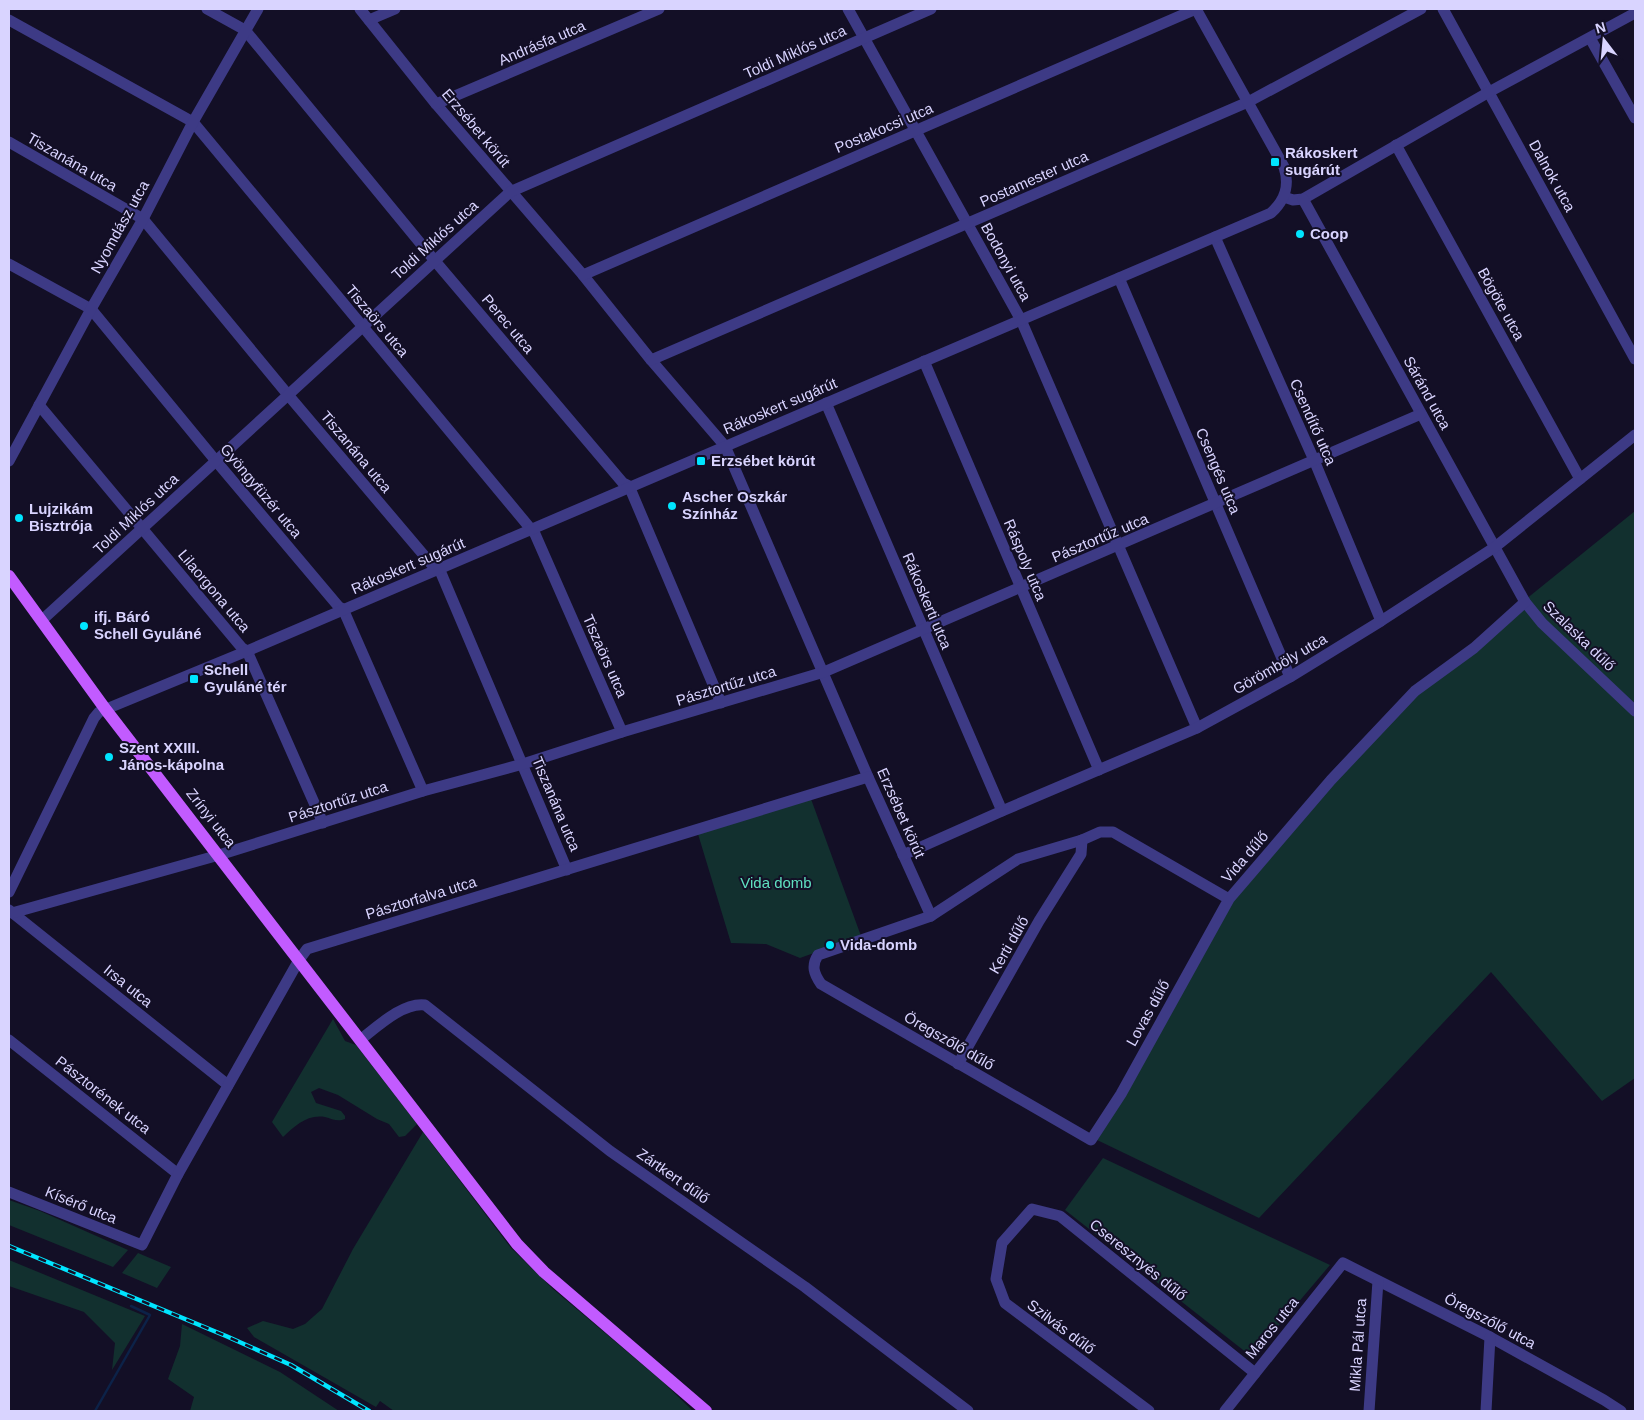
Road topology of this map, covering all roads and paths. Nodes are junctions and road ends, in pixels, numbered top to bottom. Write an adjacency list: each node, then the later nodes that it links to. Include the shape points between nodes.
1 (207, 9): 14 (street, Perec utca)
2 (258, 9): 14 (street, Nyomdász utca)
3 (360, 9): 13 (street, Erzsébet körút)
4 (395, 9): 13 (street)
5 (659, 9): 19 (street, Andrásfa utca)
6 (848, 9): 15 (street, Bodonyi utca)
7 (931, 9): 15 (street, Toldi Miklós utca)
8 (1196, 9): 18 (street); 22 (street, Postakocsi utca)
9 (1421, 9): 18 (street, Postamester utca)
10 (1443, 9): 17 (street, Dalnok utca)
11 (1635, 13): 16 (street)
12 (9, 20): 21 (street, Tiszaörs utca)
13 (369, 20): 19 (street, Erzsébet körút)
14 (246, 30): 21 (street, Nyomdász utca); 31 (street, Perec utca)
15 (864, 38): 22 (street, Bodonyi utca); 25 (street, Toldi Miklós utca)
16 (1590, 38): 17 (street); 20 (street)
17 (1489, 92): 24 (street); 38 (street, Dalnok utca)
18 (1248, 102): 26 (street, via 1284,167 1287,182); 29 (street, Postamester utca)
19 (436, 104): 25 (street, Erzsébet körút)
20 (1635, 118)
21 (194, 122): 28 (street, Nyomdász utca); 37 (street, Tiszaörs utca)
22 (916, 131): 29 (street, Bodonyi utca); 33 (street, Postakocsi utca)
23 (9, 142): 28 (street, Tiszanána utca)
24 (1396, 145): 27 (street); 50 (street, Bögöte utca)
25 (510, 192): 31 (street, Toldi Miklós utca); 33 (street, Erzsébet körút)
26 (1284, 197): 27 (street); 30 (street, Rákoskert sugárút, via 1270,212)
27 (1303, 199): 44 (street, Sáránd utca)
28 (143, 219): 35 (street, Nyomdász utca); 41 (street, Tiszanána utca)
29 (967, 224): 36 (street, Bodonyi utca); 39 (street, Postamester utca)
30 (1216, 236): 34 (street, Rákoskert sugárút); 47 (street, Csendítő utca)
31 (434, 261): 37 (street, Toldi Miklós utca); 51 (street, Perec utca, via 623,483)
32 (9, 264): 35 (street, Gyöngyfüzér utca)
33 (583, 275): 39 (street, Erzsébet körút)
34 (1119, 278): 36 (street, Rákoskert sugárút); 52 (street, Csengés utca)
35 (90, 309): 43 (street, Nyomdász utca); 49 (street, Gyöngyfüzér utca)
36 (1021, 320): 40 (street, Rákoskert sugárút); 55 (street, Bodonyi utca)
37 (362, 327): 41 (street, Toldi Miklós utca); 54 (street, Tiszaörs utca)
38 (1635, 358)
39 (651, 360): 46 (street, Erzsébet körút)
40 (924, 361): 42 (street, Rákoskert sugárút); 59 (street, Ráspoly utca)
41 (289, 396): 49 (street, Toldi Miklós utca); 57 (street, Tiszanána utca)
42 (826, 403): 46 (street, Rákoskert sugárút); 64 (street, Rákoskerti utca)
43 (39, 405): 48 (street, Nyomdász utca); 53 (street, Lilaorgona utca)
44 (1421, 414): 47 (street, Pásztortűz utca); 56 (street, Sáránd utca)
45 (1635, 435): 50 (street, Görömböly utca)
46 (725, 446): 51 (street, Rákoskert sugárút); 66 (street, Erzsébet körút)
47 (1314, 460): 52 (street, Pásztortűz utca); 63 (street, Csendítő utca)
48 (9, 461)
49 (216, 461): 53 (street, Toldi Miklós utca); 61 (street, Gyöngyfüzér utca)
50 (1580, 478): 56 (street, Görömböly utca)
51 (629, 486): 54 (street, Rákoskert sugárút); 68 (street, Perec utca)
52 (1216, 504): 55 (street, Pásztortűz utca); 67 (street, Csengés utca)
53 (143, 528): 62 (street, Toldi Miklós utca); 65 (street, Lilaorgona utca)
54 (531, 529): 57 (street, Rákoskert sugárút); 72 (street, Tiszaörs utca)
55 (1118, 547): 59 (street, Pásztortűz utca); 71 (street, Bodonyi utca)
56 (1495, 547): 60 (street, Sáránd utca); 63 (street, Görömböly utca)
57 (437, 569): 61 (street, Rákoskert sugárút); 73 (street, Tiszanána utca)
58 (9, 578): 62 (main road, Zrínyi utca)
59 (1021, 588): 64 (street, Pásztortűz utca); 74 (street, Ráspoly utca)
60 (1525, 602): 70 (street, Szalaska dűlő, via 1542,623); 84 (street, Vida dűlő, via 1474,648 1415,691 1331,780)
61 (343, 610): 65 (street, Rákoskert sugárút); 76 (street, Gyöngyfüzér utca)
62 (41, 621): 69 (main road, Zrínyi utca)
63 (1381, 621): 67 (street, Görömböly utca)
64 (924, 630): 66 (street, Pásztortűz utca); 77 (street, Rákoskerti utca)
65 (247, 651): 69 (street, Rákoskert sugárút); 78 (street, Lilaorgona utca)
66 (824, 672): 68 (street, Pásztortűz utca); 75 (street, Erzsébet körút)
67 (1290, 677): 71 (street, Görömböly utca)
68 (722, 703): 72 (street, Pásztortűz utca)
69 (106, 710): 80 (main road, Zrínyi utca); 83 (street, Rákoskert sugárút, via 94,718)
70 (1635, 711)
71 (1197, 728): 74 (street, Görömböly utca)
72 (622, 732): 73 (street, Pásztortűz utca)
73 (522, 764): 76 (street, Pásztortűz utca); 82 (street, Tiszanána utca)
74 (1099, 770): 77 (street, Görömböly utca)
75 (868, 777): 81 (street, Erzsébet körút); 82 (street, Pásztorfalva utca)
76 (423, 791): 78 (street, Pásztortűz utca)
77 (1002, 811): 81 (street, Görömböly utca)
78 (323, 824): 80 (street, Pásztortűz utca)
79 (1082, 840): 84 (street, Vida dűlő, via 1100,832 1113,832); 86 (street, Vida dűlő, via 1018,859); 91 (street, Kerti dűlő, via 1081,854)
80 (219, 855): 85 (street, Pásztortűz utca); 88 (main road, Zrínyi utca)
81 (903, 855): 86 (street, Erzsébet körút)
82 (567, 870): 88 (street, Pásztorfalva utca, via 307,949)
83 (9, 892)
84 (1228, 899): 93 (street, Lovas dűlő, via 1121,1094)
85 (10, 912): 92 (street, Irsa utca)
86 (930, 916): 87 (street, Vida dűlő)
87 (818, 955): 91 (street, Öregszőlő dűlő, via 813,968 821,984)
88 (299, 960): 90 (main road, Zrínyi utca); 92 (street, Pásztorfalva utca)
89 (9, 1040): 94 (street, Pásztorének utca)
90 (360, 1040): 103 (main road, Zrínyi utca, via 530,1259); 104 (street, Zártkert dűlő, via 392,1016 416,1004 425,1005 610,1151 805,1287)
91 (958, 1064): 93 (street, Öregszőlő dűlő)
92 (228, 1085): 94 (street, Pásztorfalva utca)
93 (1091, 1140)
94 (178, 1174): 97 (street, Pásztorfalva utca)
95 (9, 1192): 97 (street, Kísérő utca)
96 (1002, 1243): 101 (street, Cseresznyés dűlő, via 1032,1209 1060,1216); 105 (street, Szilvás dűlő, via 996,1279 1005,1303)
97 (142, 1245)
98 (1343, 1263): 99 (street, Öregszőlő utca); 101 (street, Maros utca)
99 (1378, 1281): 100 (street, Öregszőlő utca); 107 (street, Mikla Pál utca)
100 (1490, 1337): 102 (street, Öregszőlő utca); 108 (street)
101 (1255, 1373): 106 (street, Maros utca)
102 (1604, 1406): 109 (street, Öregszőlő utca)
103 (706, 1411)
104 (968, 1411)
105 (1149, 1411)
106 (1225, 1411)
107 (1369, 1411)
108 (1486, 1411)
109 (1621, 1411)

